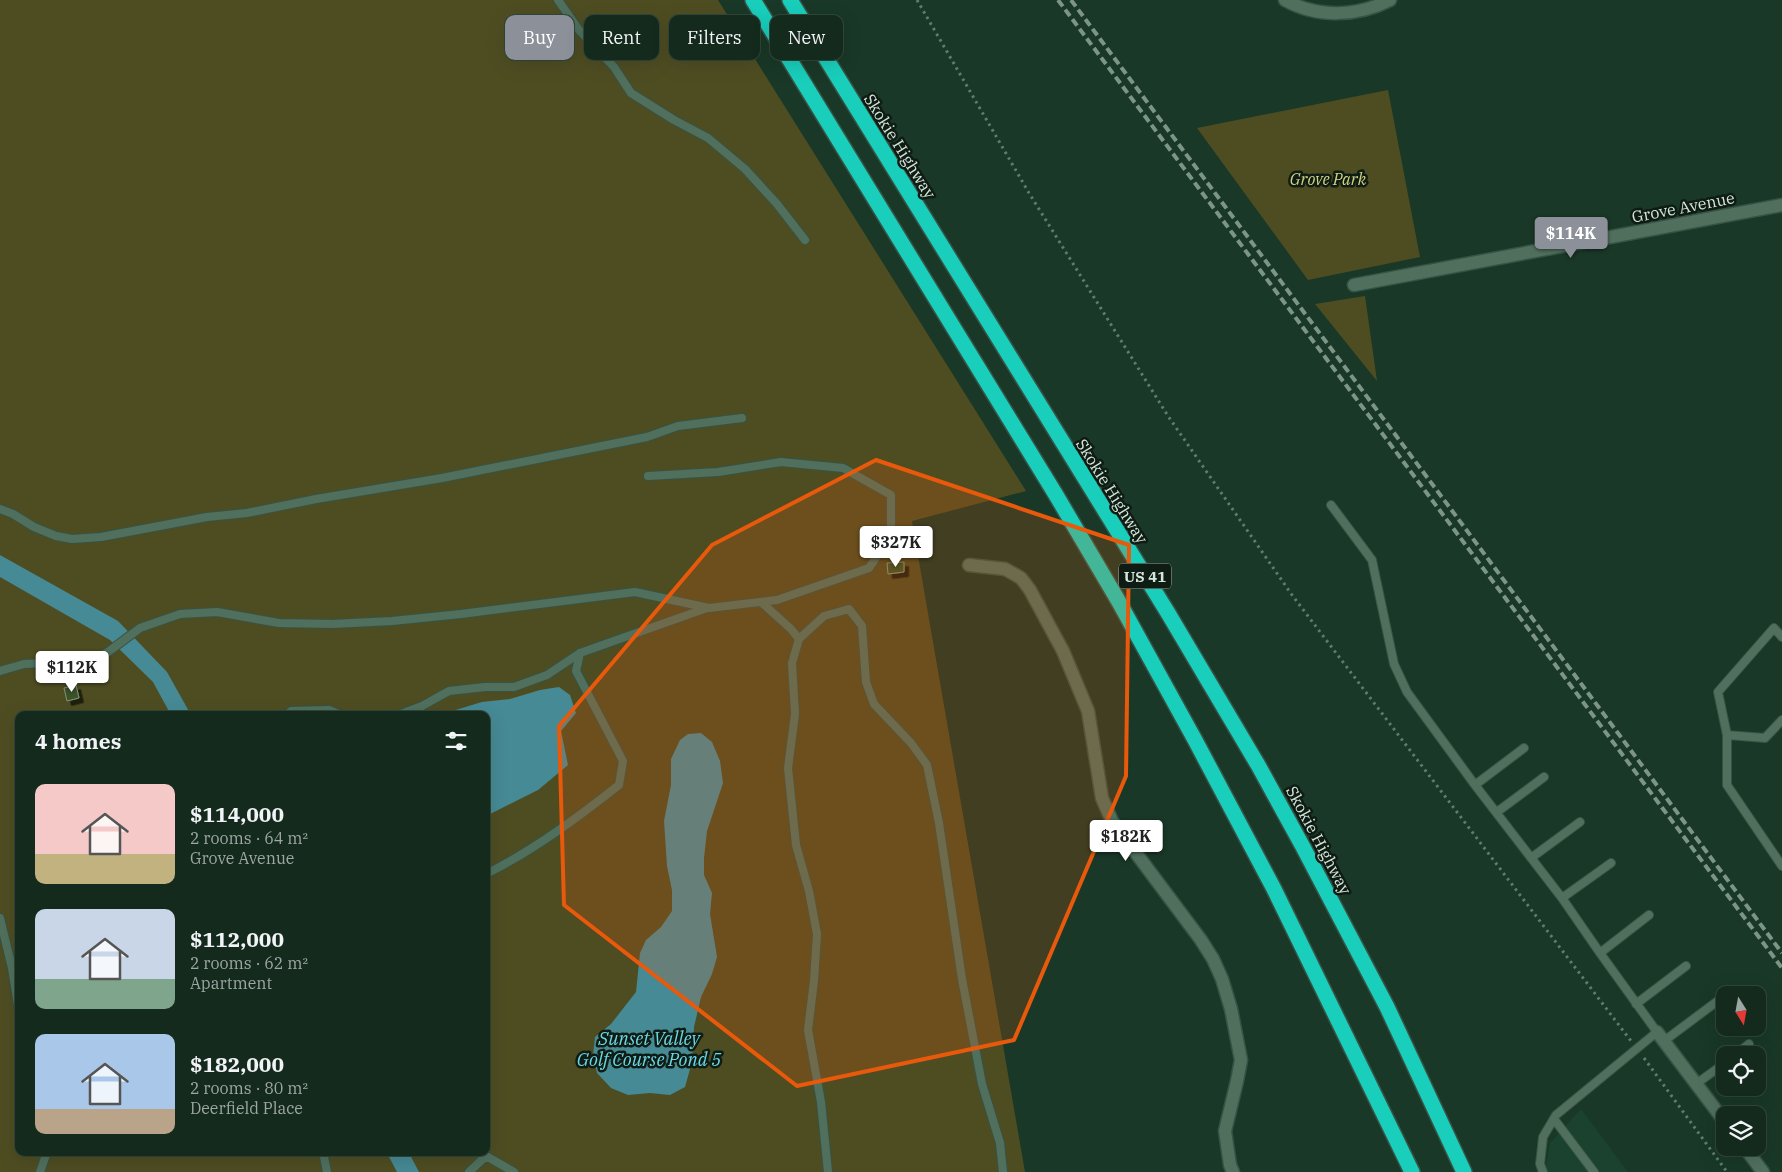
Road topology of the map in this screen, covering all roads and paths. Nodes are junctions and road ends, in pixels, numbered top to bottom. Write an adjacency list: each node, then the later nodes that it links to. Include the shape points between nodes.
1 (558, 0): 8 (lane, via 579,30 614,67 631,93 708,138 745,169)
2 (754, 0): 61 (highway, US 41, via 1119,602 1274,889)
3 (790, 0): 62 (highway, Skokie Highway / US 41, via 1168,613 1258,765 1387,1007)
4 (917, 0): 44 (path, via 1029,193 1168,416 1292,595)
5 (1285, 0): 6 (street, via 1319,12 1356,12)
6 (1390, 0)
7 (1782, 205): 9 (street, Grove Avenue)
8 (805, 240)
9 (1354, 286)
10 (742, 418): 13 (lane, via 678,426 647,437 442,478 101,537 72,539 56,536)
11 (648, 476): 15 (lane, via 718,472 781,462 843,468 891,495 891,535 869,568 777,600)
12 (1331, 505): 26 (lane, via 1372,560 1394,664 1407,692)
13 (0, 510)
14 (969, 565): 60 (street, via 1005,569 1021,578 1030,590 1064,651 1088,711 1102,798 1112,821 1201,940 1222,979 1241,1060 1224,1131)
15 (761, 602): 16 (lane); 18 (lane)
16 (709, 608): 19 (lane); 20 (lane, via 635,592 461,614 332,624 279,624 217,612 180,614 140,628 92,661 24,664)
17 (1782, 637): 23 (lane, via 1774,628 1718,692)
18 (799, 640): 58 (lane, via 792,663 795,714 788,768 796,845 817,934 808,1030 821,1102); 59 (lane, via 824,616 849,609 862,626 866,682 874,704 927,765 964,989 982,1084 1000,1144)
19 (580, 654): 21 (lane, via 547,675 514,687 449,692); 32 (lane, via 576,671 623,760 619,785 564,827)
20 (0, 671)
21 (409, 711)
22 (1782, 720): 23 (lane, via 1765,738)
23 (1727, 736): 31 (lane, via 1727,785)
24 (1524, 748): 26 (lane)
25 (1544, 777): 27 (lane)
26 (1474, 785): 27 (lane)
27 (1497, 812): 29 (lane)
28 (1580, 822): 29 (lane)
29 (1531, 858): 33 (lane)
30 (1611, 863): 33 (lane)
31 (1782, 866)
32 (490, 872)
33 (1562, 898): 36 (lane)
34 (1649, 915): 36 (lane)
35 (0, 918): 38 (lane)
36 (1600, 953): 40 (lane)
37 (1686, 966): 40 (lane)
38 (15, 986)
39 (1716, 1002): 41 (lane)
40 (1636, 1004): 41 (lane)
41 (1660, 1037): 44 (lane); 46 (street)
42 (1749, 1044): 43 (lane)
43 (1746, 1046)
44 (1636, 1048): 48 (lane); 65 (path)
45 (1716, 1069): 46 (lane)
46 (1696, 1084): 47 (street)
47 (1716, 1110)
48 (1554, 1119): 63 (lane, via 1543,1137 1540,1164); 64 (lane)
49 (46, 1156): 54 (lane)
50 (324, 1156): 55 (lane)
51 (481, 1156): 56 (lane)
52 (484, 1156): 57 (lane)
53 (1751, 1156): 66 (street)
54 (40, 1172)
55 (327, 1172)
56 (469, 1172)
57 (514, 1172)
58 (828, 1172)
59 (1003, 1172)
60 (1234, 1172)
61 (1412, 1172)
62 (1464, 1172)
63 (1543, 1172)
64 (1594, 1172)
65 (1727, 1172)
66 (1763, 1172)

